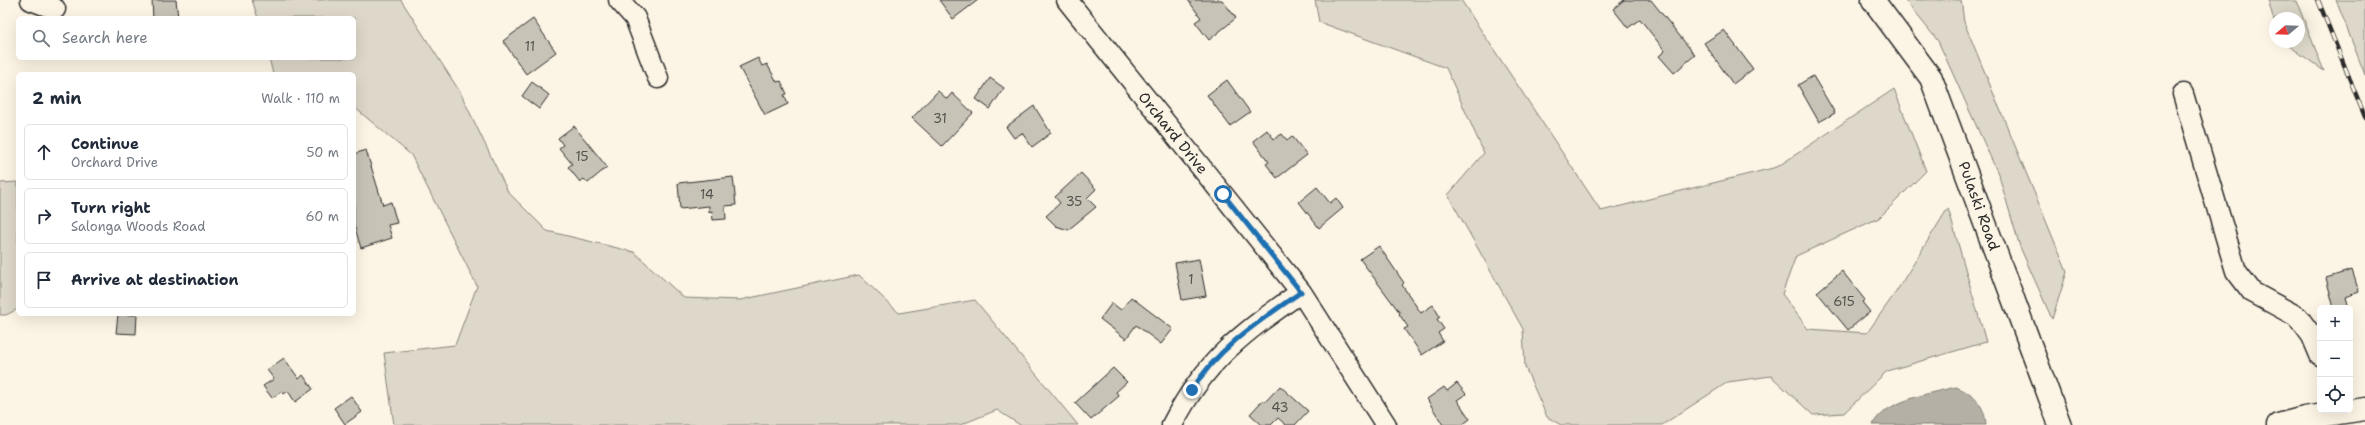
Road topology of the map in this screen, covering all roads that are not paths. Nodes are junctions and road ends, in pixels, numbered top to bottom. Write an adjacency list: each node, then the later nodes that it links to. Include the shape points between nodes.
1 (31, 0): 5 (street)
2 (619, 0): 6 (street, via 635,18)
3 (1067, 0): 8 (street, Orchard Drive)
4 (1873, 0): 13 (main road, Pulaski Road, via 1931,78)
5 (56, 9)
6 (658, 78)
7 (2183, 94): 9 (street, via 2236,271 2252,292 2298,317)
8 (1301, 292): 11 (street, via 1224,350 1199,379); 12 (street, Orchard Drive)
9 (2317, 348)
10 (2338, 413): 14 (main road)
11 (1172, 425)
12 (1386, 425)
13 (2060, 425)
14 (2278, 425)

